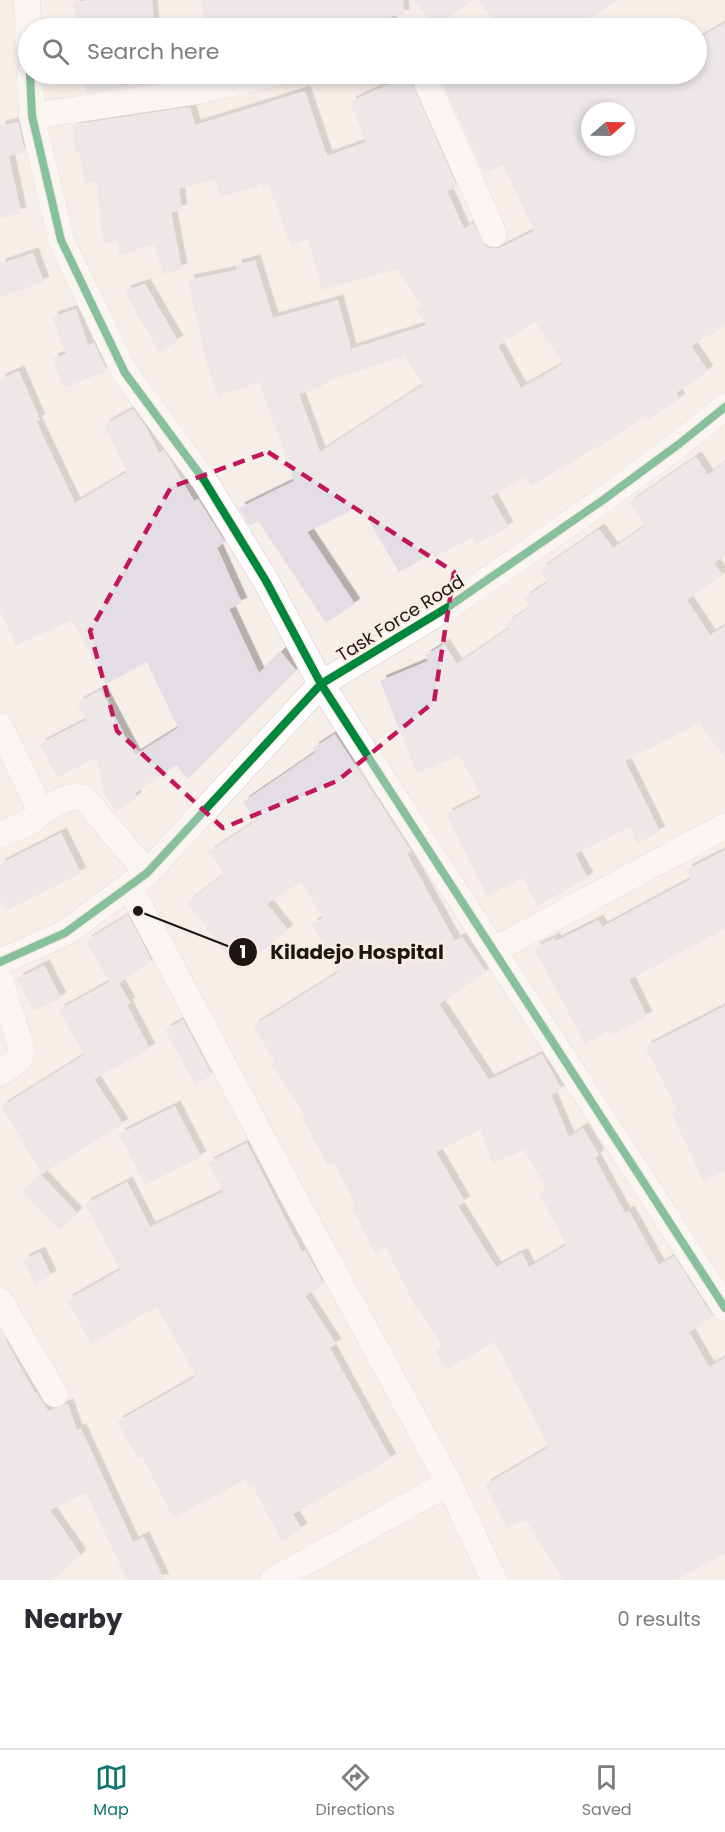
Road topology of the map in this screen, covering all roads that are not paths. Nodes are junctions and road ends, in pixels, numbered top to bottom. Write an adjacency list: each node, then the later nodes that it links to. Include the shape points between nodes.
1 (27, 0): 2 (street)
2 (27, 18)
3 (30, 84): 6 (street)
4 (229, 84): 6 (street)
5 (427, 84): 7 (street)
6 (32, 116): 9 (street, via 61,240 125,373 204,480 266,581)
7 (494, 234)
8 (725, 407): 9 (street, Task Force Road, via 603,500 448,607)
9 (321, 684): 14 (street, Task Force Road); 15 (street)
10 (0, 726): 11 (street)
11 (41, 812): 13 (street, via 32,821); 14 (street, via 71,798 85,799)
12 (725, 826): 15 (street)
13 (0, 836)
14 (138, 880): 16 (street, Task Force Road, via 65,933); 22 (street, via 292,1194)
15 (494, 950): 20 (street)
16 (0, 962)
17 (0, 980): 18 (street, via 22,1050 19,1060)
18 (0, 1073)
19 (0, 1301): 21 (street)
20 (725, 1308)
21 (55, 1394)
22 (449, 1483): 23 (street); 24 (street)
23 (273, 1580)
24 (494, 1580)

